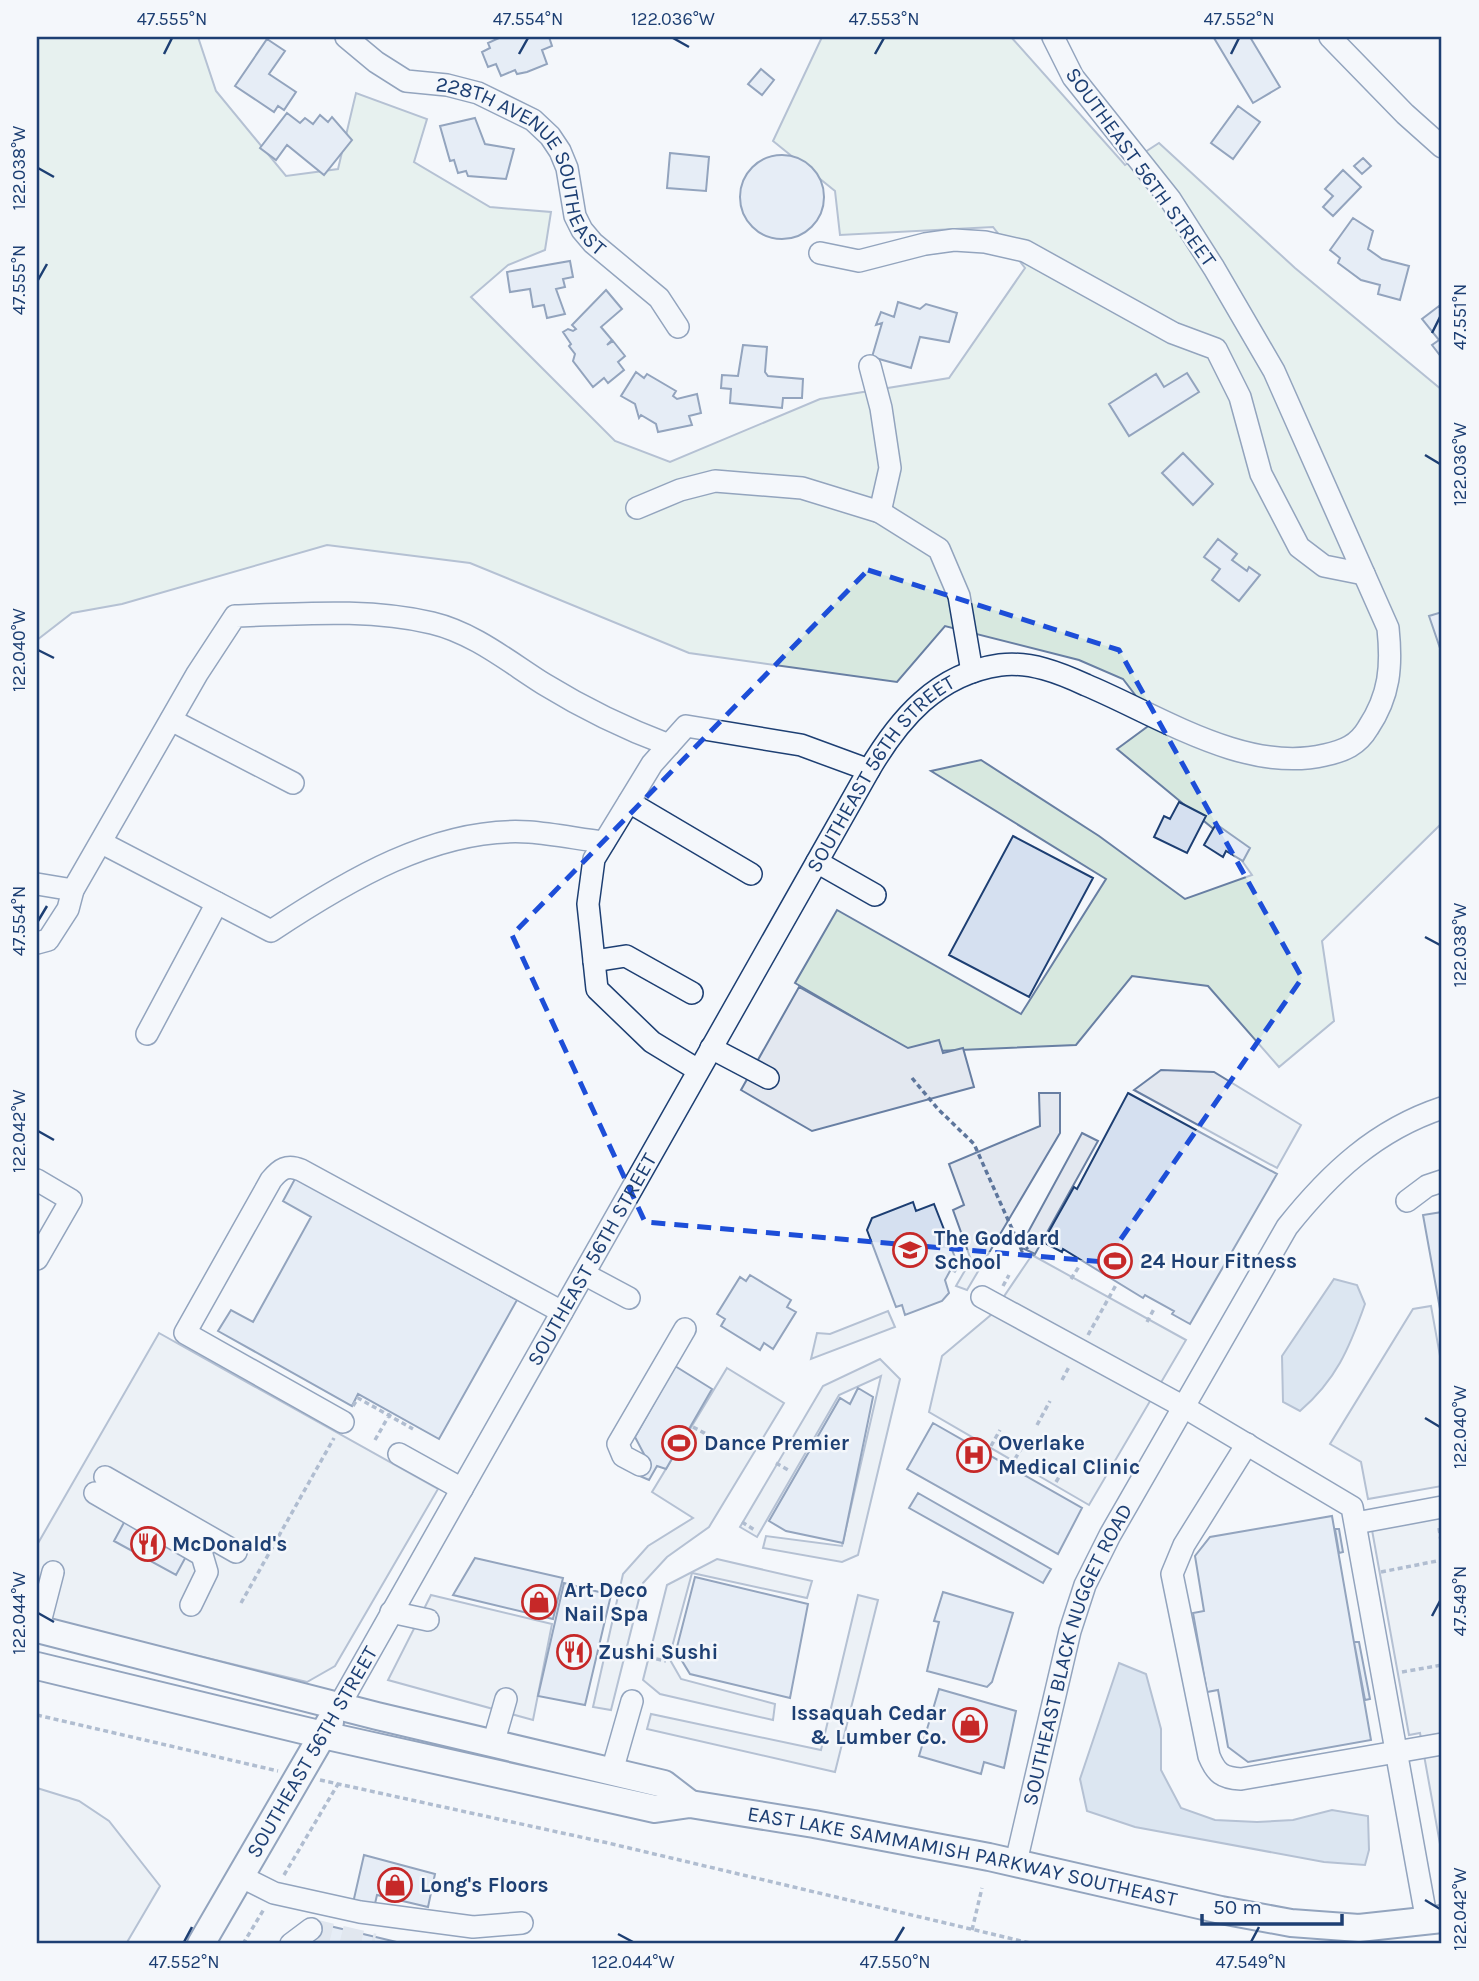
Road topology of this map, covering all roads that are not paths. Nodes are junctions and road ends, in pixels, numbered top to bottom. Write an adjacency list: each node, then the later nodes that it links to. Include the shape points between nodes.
1 (346, 37): 6 (street, 228TH AVENUE SOUTHEAST, via 399,78 478,93 533,120 560,151 582,230 659,298)
2 (1053, 37): 10 (street, SOUTHEAST 56TH STREET, via 1073,76 1170,200 1274,371)
3 (1330, 37): 4 (street)
4 (1442, 146)
5 (820, 253): 10 (street, via 859,261 954,240 1025,250 1163,327 1216,349 1240,397 1261,474 1299,547 1324,566)
6 (678, 327)
7 (870, 366): 9 (street, via 890,468)
8 (637, 508): 9 (street, via 715,481 802,488)
9 (880, 512): 11 (street, via 939,548 959,596)
10 (1364, 574): 11 (street, SOUTHEAST 56TH STREET, via 1388,628 1392,673 1375,719 1345,751 1296,759 1243,752 1051,671 1001,665)
11 (972, 672): 14 (street, SOUTHEAST 56TH STREET, via 941,686 907,714)
12 (171, 720): 13 (street, via 235,616 355,613 433,623 493,649 545,685 632,732); 15 (street); 18 (street)
13 (669, 745): 14 (street, via 685,726 801,745); 16 (street)
14 (869, 770): 19 (street, SOUTHEAST 56TH STREET)
15 (293, 783)
16 (629, 802): 17 (street); 20 (street)
17 (604, 842): 24 (street, via 527,832 463,839 374,867 271,931); 26 (street, via 594,859 588,904)
18 (102, 843): 22 (street); 24 (street)
19 (817, 862): 23 (street); 29 (street, SOUTHEAST 56TH STREET)
20 (751, 874)
21 (37, 884): 22 (street)
22 (73, 890): 25 (street, via 68,909 48,940)
23 (875, 895)
24 (217, 902): 28 (street)
25 (37, 943)
26 (594, 961): 27 (street, via 626,956); 30 (street, via 597,989 652,1042)
27 (692, 993)
28 (147, 1034)
29 (710, 1048): 30 (street, SOUTHEAST 56TH STREET); 31 (street)
30 (698, 1070): 37 (street, SOUTHEAST 56TH STREET)
31 (768, 1078)
32 (1442, 1108): 42 (street, SOUTHEAST BLACK NUGGET ROAD, via 1367,1145 1312,1196 1271,1250)
33 (37, 1180): 36 (street, via 71,1200)
34 (1442, 1181): 35 (street)
35 (1407, 1201)
36 (37, 1259)
37 (584, 1274): 39 (street); 40 (street, SOUTHEAST 56TH STREET)
38 (982, 1297): 42 (street)
39 (629, 1298)
40 (562, 1312): 43 (street, via 301,1170 286,1167 271,1180 185,1334); 47 (street, SOUTHEAST 56TH STREET)
41 (685, 1329): 46 (street, via 618,1444 623,1456)
42 (1184, 1407): 44 (street); 66 (street, SOUTHEAST BLACK NUGGET ROAD, via 1097,1559 1076,1609)
43 (339, 1429)
44 (1247, 1444): 49 (street, via 1352,1507); 63 (street, via 1184,1545 1172,1574 1214,1770 1228,1779 1241,1779)
45 (399, 1454): 47 (street)
46 (640, 1465)
47 (462, 1489): 53 (street, SOUTHEAST 56TH STREET)
48 (1442, 1507): 49 (street)
49 (1356, 1523): 63 (street)
50 (236, 1552): 52 (street, via 100,1485 202,1555 206,1572)
51 (52, 1572): 55 (street)
52 (191, 1605)
53 (391, 1612): 54 (street); 59 (street, SOUTHEAST 56TH STREET)
54 (428, 1620)
55 (37, 1630): 59 (main road, EAST LAKE SAMMAMISH PARKWAY SOUTHEAST)
56 (37, 1666): 60 (main road, EAST LAKE SAMMAMISH PARKWAY SOUTHEAST)
57 (506, 1699): 61 (street)
58 (632, 1701): 64 (street)
59 (339, 1706): 60 (main road, SOUTHEAST 56TH STREET); 61 (main road, EAST LAKE SAMMAMISH PARKWAY SOUTHEAST)
60 (323, 1735): 65 (main road, EAST LAKE SAMMAMISH PARKWAY SOUTHEAST, via 655,1810); 67 (main road, SOUTHEAST 56TH STREET)
61 (493, 1744): 64 (main road, EAST LAKE SAMMAMISH PARKWAY SOUTHEAST)
62 (1442, 1744): 63 (street)
63 (1396, 1752): 68 (street)
64 (611, 1771): 65 (main road, EAST LAKE SAMMAMISH PARKWAY SOUTHEAST, via 664,1784)
65 (690, 1804): 66 (main road, EAST LAKE SAMMAMISH PARKWAY SOUTHEAST)
66 (1016, 1862): 68 (main road, EAST LAKE SAMMAMISH PARKWAY SOUTHEAST, via 1292,1923 1359,1928)
67 (240, 1876): 69 (street, via 274,1893 360,1912 473,1927); 71 (main road, SOUTHEAST 56TH STREET)
68 (1434, 1921)
69 (522, 1923)
70 (311, 1929): 72 (street)
71 (201, 1944)
72 (290, 1944)

